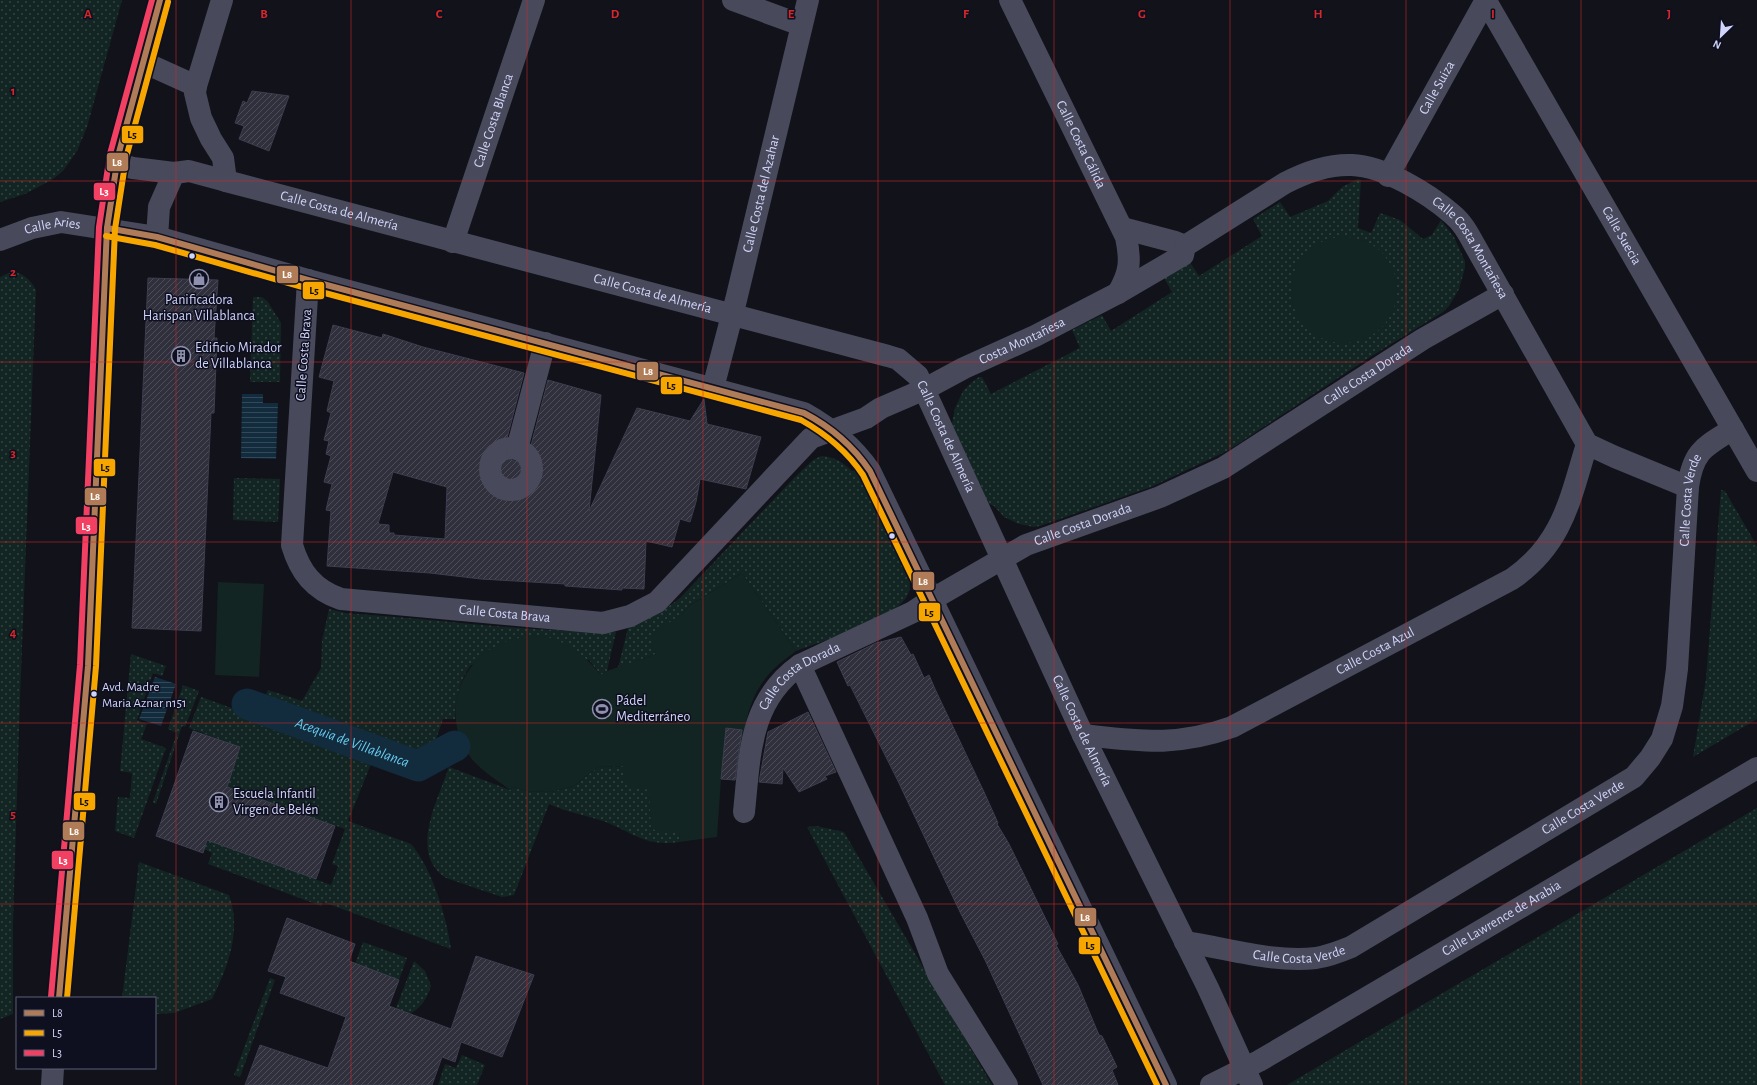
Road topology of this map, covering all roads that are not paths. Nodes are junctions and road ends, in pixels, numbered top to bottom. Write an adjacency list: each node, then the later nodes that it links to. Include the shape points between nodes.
1 (160, 0): 9 (street)
2 (222, 0): 10 (street)
3 (534, 0): 19 (street, Calle Costa Blanca)
4 (733, 0): 8 (street)
5 (808, 0): 8 (street, Calle Costa del Azahar)
6 (1010, 0): 16 (street, Calle Costa Cálida)
7 (1486, 0): 13 (street, Calle Suiza); 28 (street, Calle Suecia)
8 (801, 25): 24 (street, Calle Costa del Azahar)
9 (143, 62): 10 (street); 11 (street)
10 (196, 86): 14 (street, via 205,129 223,158)
11 (117, 164): 12 (street, Calle Costa de Almería); 15 (street)
12 (174, 173): 14 (street, Calle Costa de Almería, via 189,171); 17 (street, via 159,207)
13 (1388, 176): 20 (street, Calle Costa Montañesa, via 1353,165 1322,168 1298,176); 23 (street, Calle Costa Montañesa, via 1422,193 1453,215 1468,234)
14 (226, 181): 19 (street, Calle Costa de Almería)
15 (107, 228): 17 (street); 18 (street, Calle Aries, via 61,222 32,228); 41 (street, via 88,666)
16 (1122, 228): 20 (street); 22 (street, Calle Costa Cálida, via 1130,265)
17 (157, 236): 21 (street)
18 (0, 240)
19 (453, 242): 24 (street, Calle Costa de Almería)
20 (1185, 246): 22 (street, Calle Costa Montañesa, via 1183,255)
21 (308, 280): 25 (street); 29 (street, Calle Costa Brava, via 292,545 309,580 318,588 341,599 603,623 630,616 657,602 812,438)
22 (1118, 293): 27 (street, Costa Montañesa)
23 (1503, 294): 30 (street, Calle Costa Montañesa); 34 (street, Calle Costa Dorada, via 1423,339 1223,468 1153,499 1026,544)
24 (732, 314): 26 (street, Calle Costa del Azahar); 27 (street, Calle Costa de Almería, via 898,359 918,376)
25 (545, 343): 26 (street); 31 (street)
26 (713, 388): 29 (street, via 804,414)
27 (926, 389): 29 (street, Calle Costa Brava, via 881,408 861,420); 34 (street, Calle Costa de Almería, via 936,417)
28 (1733, 428): 32 (street, Calle Suecia); 33 (street, Calle Costa Verde, via 1701,450 1690,468)
29 (832, 430): 35 (street, via 859,455 870,470)
30 (1587, 444): 33 (street); 37 (street, Calle Costa Azul, via 1557,532 1537,560 1512,579 1232,728 1201,738 1167,742)
31 (517, 448)
32 (1757, 471)
33 (1688, 487): 40 (street, Calle Costa Verde, via 1677,669 1672,706 1662,739 1634,777 1351,947 1334,954 1317,958 1286,958)
34 (1002, 559): 35 (street, Calle Costa Dorada); 37 (street, Calle Costa de Almería)
35 (931, 600): 36 (street, Calle Costa Dorada, via 913,612); 46 (street)
36 (800, 665): 39 (street, Calle Costa Dorada, via 787,674 775,688 760,715 751,742); 45 (street, via 917,918 938,974)
37 (1083, 735): 40 (street, Calle Costa de Almería)
38 (1757, 768): 43 (street, Calle Lawrence de Arabia)
39 (744, 812)
40 (1185, 942): 43 (street, Calle Costa de Almería)
41 (59, 997)
42 (53, 1069): 44 (street)
43 (1249, 1076): 47 (street, Calle Lawrence de Arabia)
44 (52, 1085)
45 (1007, 1085)
46 (1166, 1085)
47 (1213, 1085)

